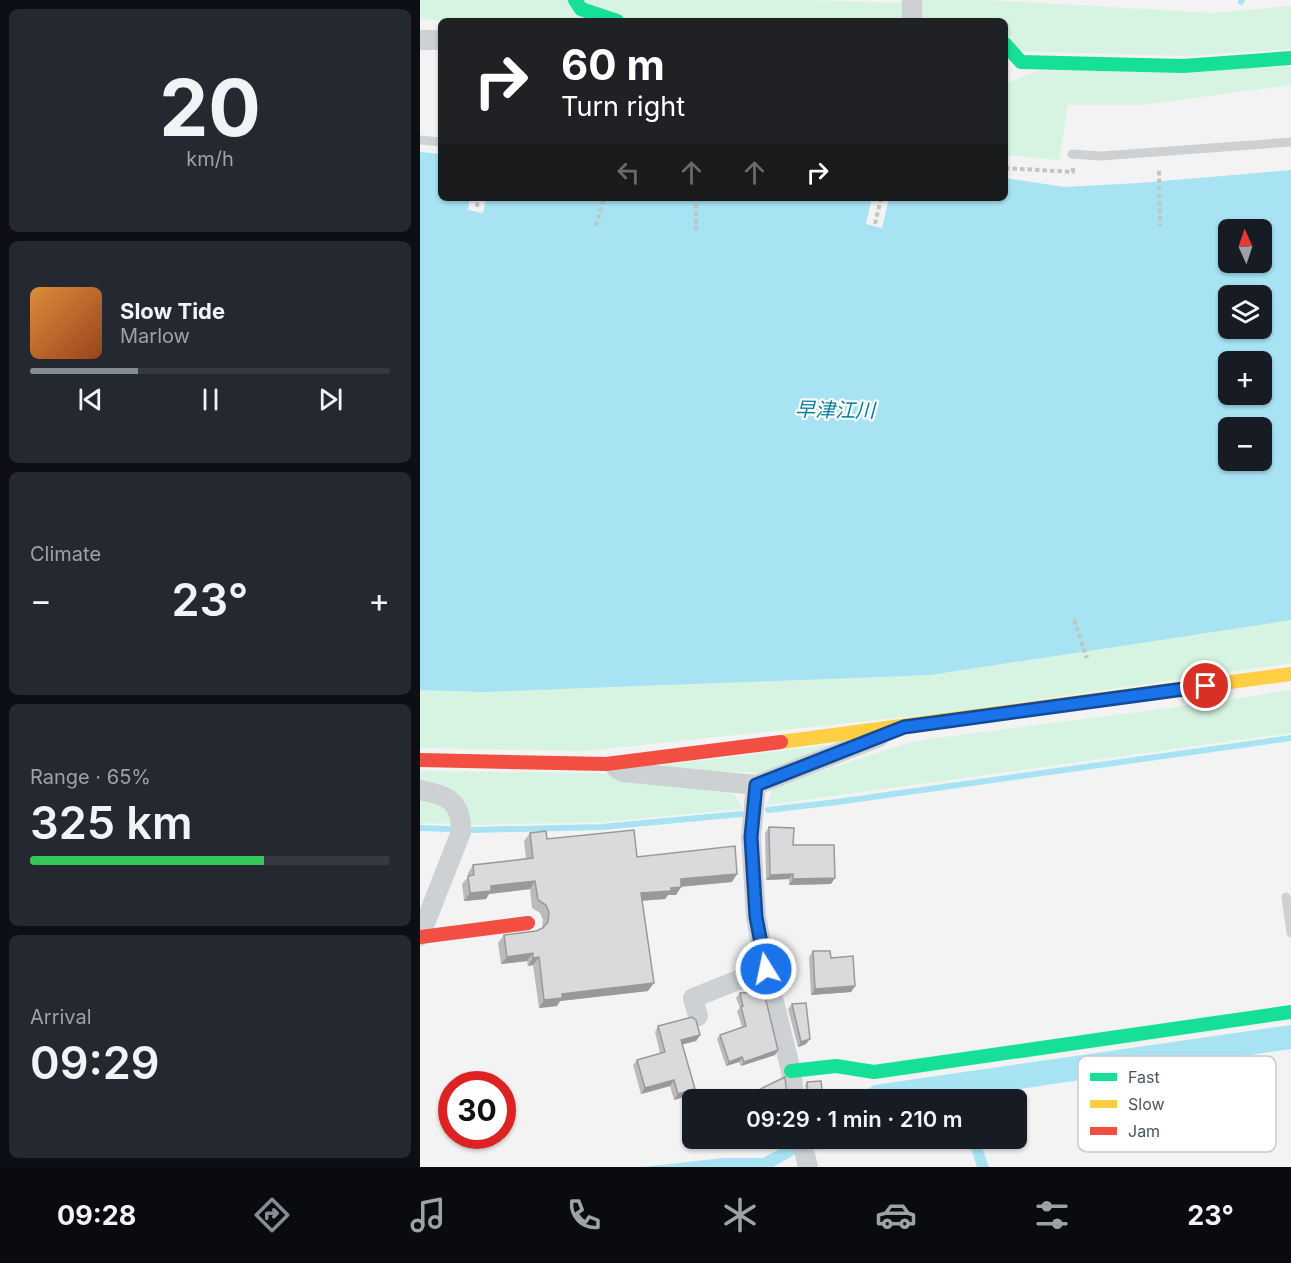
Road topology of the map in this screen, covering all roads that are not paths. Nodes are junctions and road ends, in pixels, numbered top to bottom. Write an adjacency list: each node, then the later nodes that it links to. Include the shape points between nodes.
1 (575, 0): 3 (street, via 581,9)
2 (912, 0): 4 (street)
3 (607, 18)
4 (912, 18)
5 (420, 40): 6 (street)
6 (438, 40)
7 (1291, 58): 8 (street, via 1183,66)
8 (1013, 63)
9 (420, 140): 10 (lane)
10 (438, 142)
11 (1291, 142): 12 (lane, via 1101,156)
12 (1072, 154)
13 (1291, 674): 14 (street)
14 (904, 727): 16 (street); 17 (street)
15 (420, 760): 16 (street)
16 (606, 764): 17 (street, via 622,772)
17 (756, 785): 23 (street, via 751,837 756,917)
18 (420, 790): 22 (street, via 452,801 461,816 461,832)
19 (1286, 897): 21 (lane)
20 (528, 923): 22 (street)
21 (1291, 933)
22 (420, 937)
23 (766, 969): 25 (street, via 693,998); 26 (street)
24 (1291, 1012): 26 (street, via 874,1072 836,1066)
25 (698, 1016)
26 (791, 1071): 27 (street)
27 (793, 1089)

